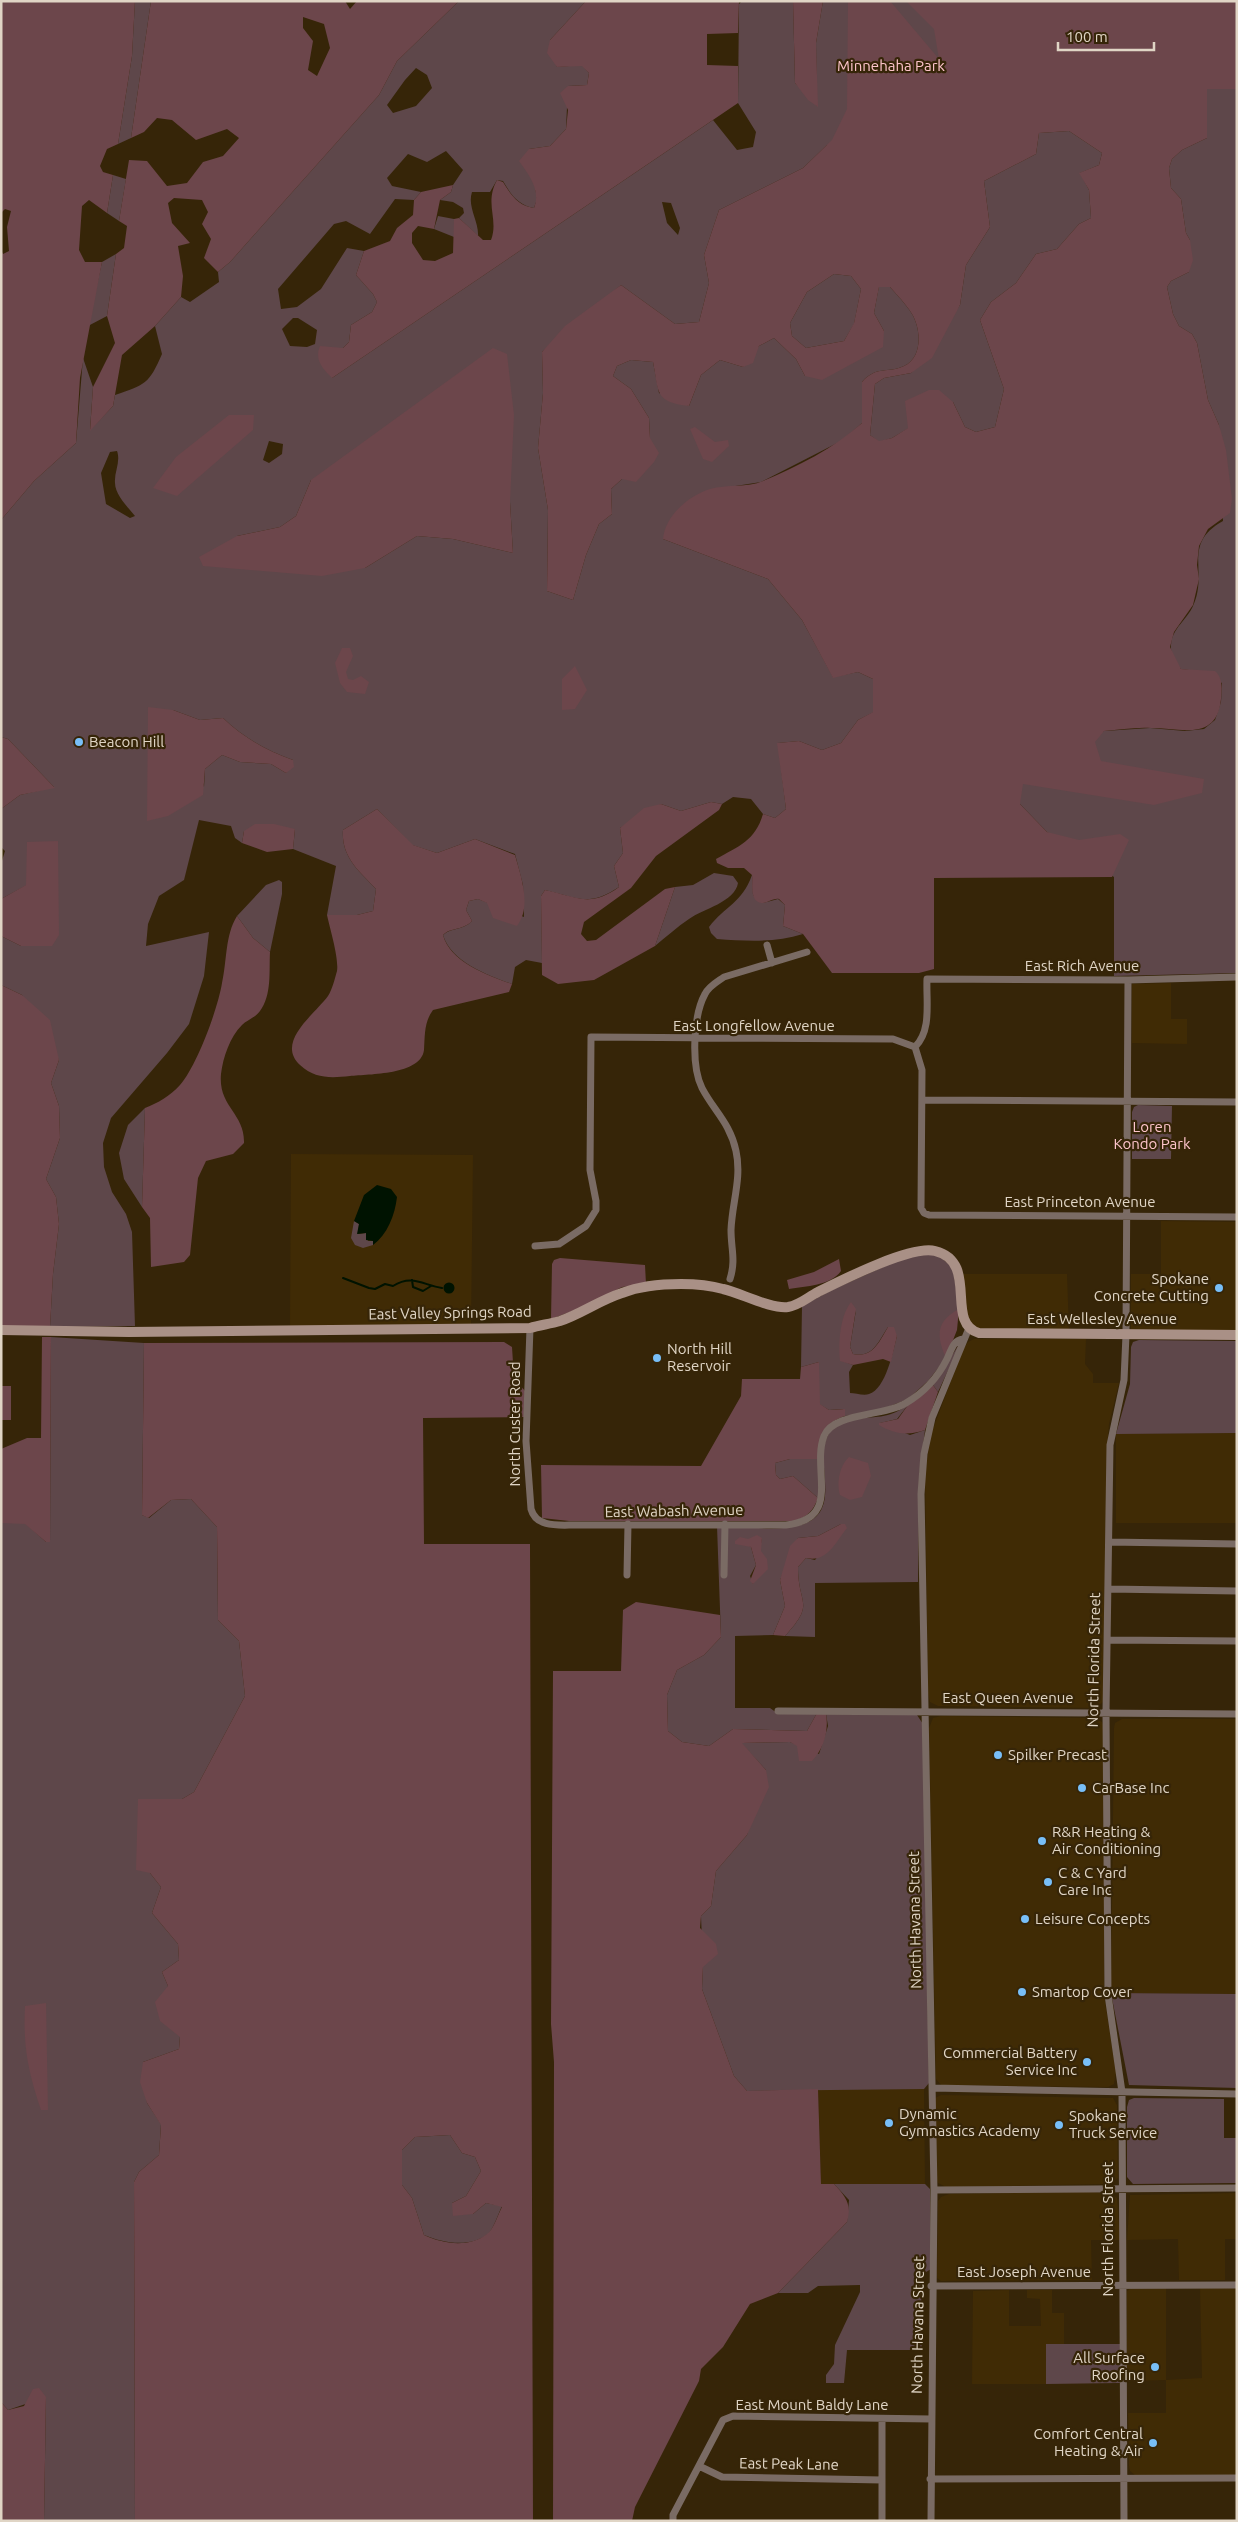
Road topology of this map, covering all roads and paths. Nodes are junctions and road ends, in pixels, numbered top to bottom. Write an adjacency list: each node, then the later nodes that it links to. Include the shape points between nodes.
1 (767, 945): 3 (street)
2 (807, 952): 3 (street)
3 (772, 962): 6 (street, via 724,977 713,984 701,1003)
4 (1237, 977): 5 (street, East Rich Avenue)
5 (1128, 980): 7 (street, East Rich Avenue, via 927,979 926,1030); 9 (street, North Florida Street)
6 (696, 1040): 7 (street, East Longfellow Avenue, via 892,1040); 13 (street, East Longfellow Avenue, via 591,1038 590,1170 596,1210 586,1226 560,1244); 14 (street, via 697,1076 725,1120 736,1152 738,1184 731,1232 734,1260)
7 (914, 1046): 8 (street, via 922,1070)
8 (922, 1100): 9 (street); 11 (street, East Princeton Avenue, via 921,1208 924,1213)
9 (1128, 1101): 10 (street); 11 (street, North Florida Street)
10 (1237, 1102)
11 (1127, 1216): 12 (street, East Princeton Avenue); 18 (street, North Florida Street)
12 (1237, 1217)
13 (535, 1246)
14 (730, 1279)
15 (530, 1328): 16 (street, East Valley Springs Road, via 560,1321 622,1292 662,1284 699,1284 788,1307 839,1281 908,1253 924,1250 942,1254 956,1267 961,1284 963,1316); 17 (street, East Valley Springs Road); 21 (street, North Custer Road, via 526,1441 531,1509)
16 (969, 1328): 18 (street, East Wellesley Avenue, via 984,1333); 20 (street, North Havana Street)
17 (1, 1330)
18 (1126, 1335): 19 (street, East Wellesley Avenue); 24 (street, North Florida Street, via 1124,1380 1110,1445)
19 (1237, 1335)
20 (963, 1339): 23 (street, East Wabash Avenue, via 955,1344 932,1381 906,1403 883,1413 838,1421 830,1427 822,1449 821,1497 812,1515 791,1524); 33 (street, North Havana Street, via 934,1412 922,1466 920,1521)
21 (536, 1519): 22 (street, East Wabash Avenue, via 542,1523 564,1525)
22 (628, 1524): 23 (street, East Wabash Avenue); 26 (street)
23 (725, 1524): 27 (street)
24 (1109, 1542): 25 (street); 28 (street, North Florida Street)
25 (1237, 1544)
26 (627, 1575)
27 (724, 1575)
28 (1109, 1589): 29 (street); 30 (street, North Florida Street)
29 (1237, 1591)
30 (1108, 1640): 31 (street); 34 (street, North Florida Street)
31 (1237, 1641)
32 (778, 1711): 33 (street, East Queen Avenue)
33 (925, 1711): 34 (street, East Queen Avenue); 36 (street, North Havana Street)
34 (1106, 1713): 35 (street, East Queen Avenue); 37 (street, North Florida Street, via 1108,1995)
35 (1237, 1714)
36 (932, 2088): 37 (street); 41 (street, North Havana Street)
37 (1122, 2092): 38 (street); 39 (street, North Florida Street)
38 (1237, 2094)
39 (1122, 2188): 40 (street); 41 (street); 43 (street, North Florida Street)
40 (1237, 2188)
41 (934, 2190): 44 (street, North Havana Street)
42 (1237, 2284): 43 (street, East Joseph Avenue)
43 (1122, 2285): 44 (street, East Joseph Avenue); 51 (street, North Florida Street)
44 (931, 2286): 46 (street, North Havana Street)
45 (882, 2419): 46 (street, East Mount Baldy Lane); 47 (street, East Mount Baldy Lane, via 733,2416 723,2420); 50 (street)
46 (931, 2419): 49 (street, North Havana Street)
47 (699, 2466): 50 (street, East Peak Lane, via 722,2477); 52 (street, via 673,2515)
48 (1237, 2478): 51 (street)
49 (930, 2479): 51 (street); 54 (street, North Havana Street)
50 (882, 2480): 53 (street)
51 (1125, 2480): 55 (street, North Florida Street)
52 (673, 2521)
53 (882, 2521)
54 (931, 2521)
55 (1124, 2521)

